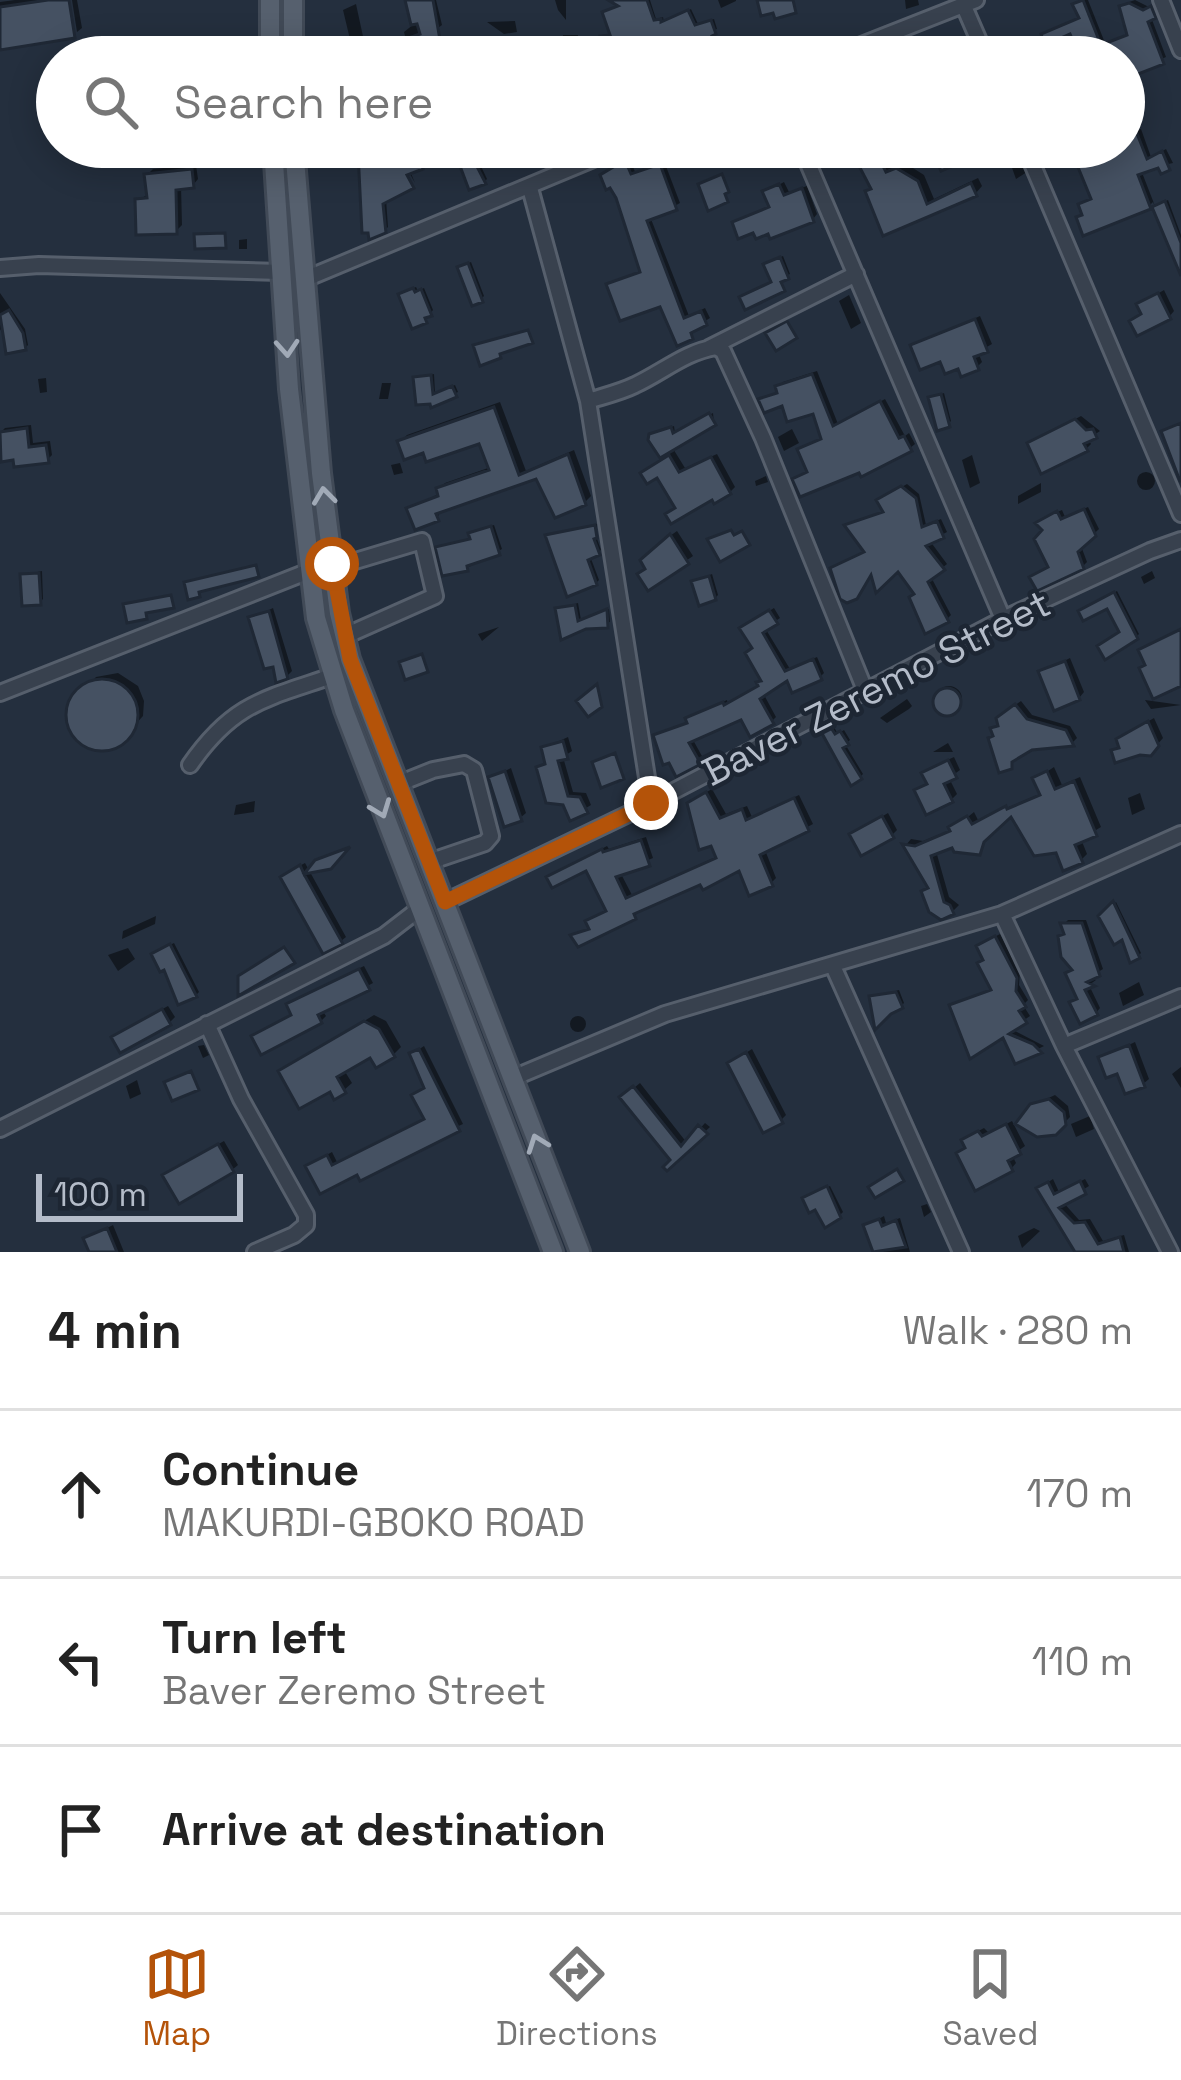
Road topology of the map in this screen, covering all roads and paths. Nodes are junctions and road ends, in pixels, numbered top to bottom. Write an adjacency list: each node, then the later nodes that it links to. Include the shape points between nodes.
1 (271, 0): 5 (main road)
2 (293, 0): 6 (main road)
3 (1161, 0): 9 (street)
4 (969, 2): 7 (street); 8 (street)
5 (270, 36)
6 (292, 36)
7 (884, 36)
8 (980, 36)
9 (1181, 50)
10 (274, 168): 17 (main road)
11 (295, 168): 19 (main road)
12 (575, 168): 15 (street)
13 (809, 168): 18 (street)
14 (1034, 168): 22 (street)
15 (530, 188): 19 (street); 21 (street)
16 (0, 268): 17 (street)
17 (281, 272): 25 (main road, one-way to 25)
18 (856, 274): 20 (street); 26 (street)
19 (303, 280): 24 (main road, one-way to 19)
20 (710, 348): 21 (street); 30 (street, via 723,351 735,372)
21 (588, 401): 34 (street)
22 (1181, 514)
23 (1181, 540): 26 (street, Baver Zeremo Street)
24 (332, 568): 27 (main road); 27 (street, via 422,541 435,596)
25 (309, 571): 29 (main road); 31 (street)
26 (1003, 619): 30 (street, Baver Zeremo Street)
27 (344, 636): 28 (main road)
28 (350, 659): 29 (main road); 33 (main road)
29 (330, 669): 32 (street, via 232,716); 38 (main road, one-way to 38)
30 (865, 690): 34 (street, Baver Zeremo Street)
31 (0, 693)
32 (190, 765)
33 (398, 784): 36 (main road); 36 (street, via 464,764 474,770 490,836)
34 (651, 803): 37 (street, Baver Zeremo Street)
35 (1181, 834): 39 (street)
36 (429, 862): 37 (main road)
37 (445, 902): 44 (main road)
38 (419, 910): 42 (street, via 384,936); 47 (main road)
39 (1002, 914): 40 (street); 43 (street)
40 (832, 966): 44 (street, via 665,1014); 49 (street)
41 (1181, 998): 43 (street)
42 (207, 1024): 45 (street); 46 (street, via 306,1215 294,1235)
43 (1064, 1046): 50 (street)
44 (514, 1078): 48 (main road, one-way to 44)
45 (0, 1129)
46 (255, 1252)
47 (554, 1252)
48 (580, 1252)
49 (961, 1252)
50 (1170, 1252)

